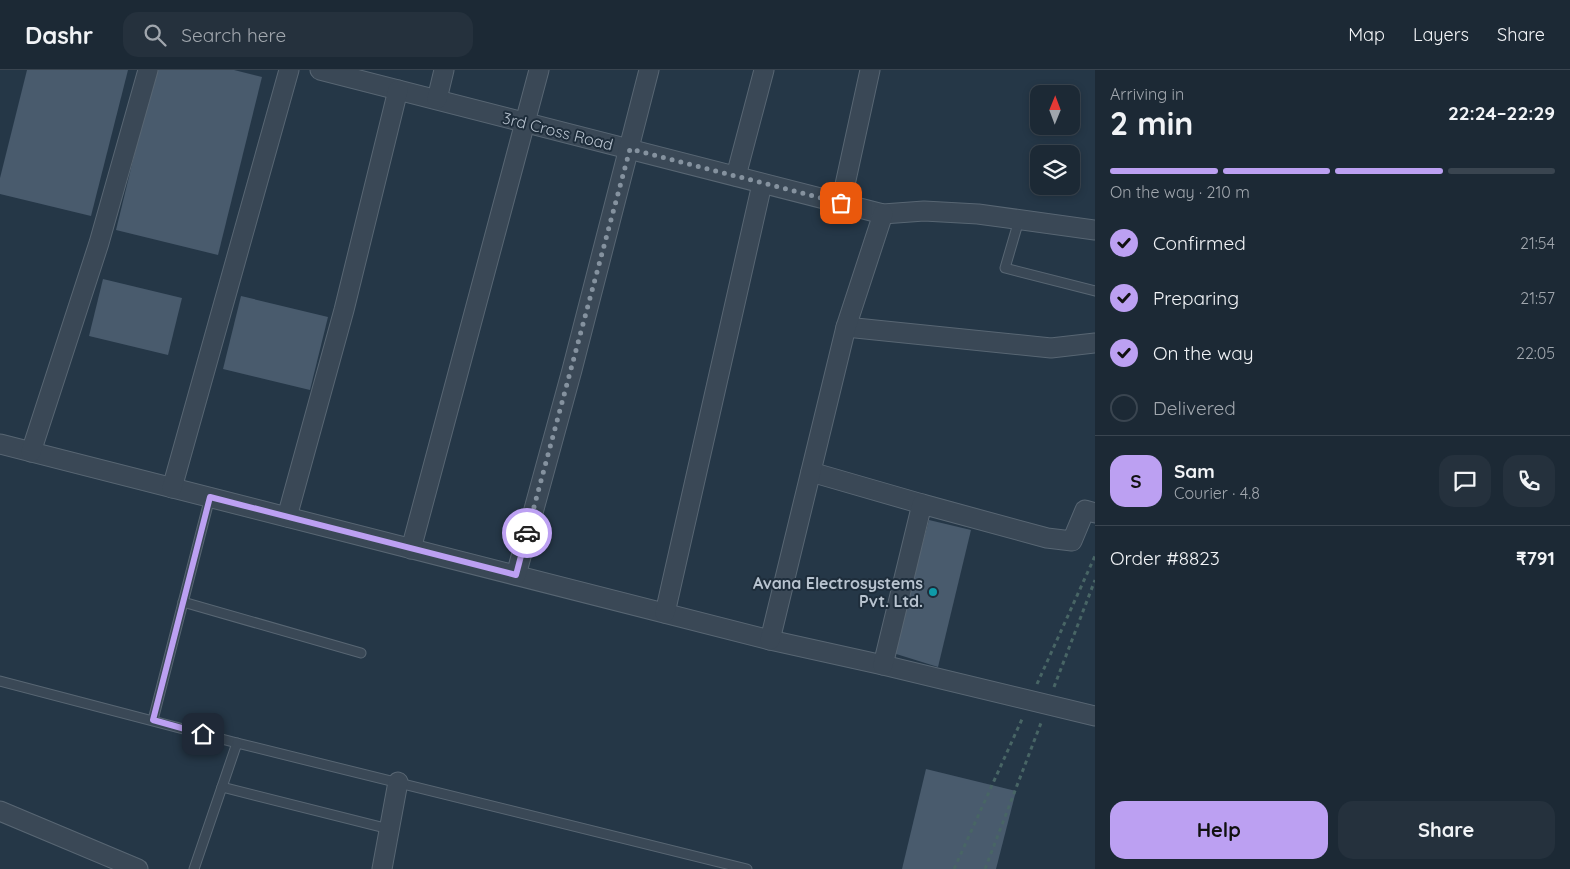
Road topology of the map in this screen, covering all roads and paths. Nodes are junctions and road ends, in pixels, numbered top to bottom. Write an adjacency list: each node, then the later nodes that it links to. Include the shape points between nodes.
1 (148, 70): 24 (street, via 99,244)
2 (289, 70): 26 (street)
3 (320, 70): 9 (street, 3rd Cross Road)
4 (444, 70): 11 (street)
5 (539, 70): 12 (street)
6 (649, 70): 13 (street)
7 (764, 70): 14 (street)
8 (870, 70): 16 (street)
9 (341, 73): 10 (street, 3rd Cross Road)
10 (398, 90): 11 (street, 3rd Cross Road); 30 (street, via 344,310)
11 (437, 99): 12 (street, 3rd Cross Road)
12 (524, 122): 13 (street, 3rd Cross Road); 31 (street)
13 (630, 149): 14 (street, 3rd Cross Road); 32 (street)
14 (736, 176): 15 (street, 3rd Cross Road)
15 (762, 184): 16 (street, 3rd Cross Road); 34 (street)
16 (841, 203): 17 (street, 3rd Cross Road)
17 (883, 214): 18 (street, 3rd Cross Road, via 924,211); 21 (street)
18 (1019, 220): 19 (street, 3rd Cross Road); 20 (lane, via 1005,268)
19 (1095, 230)
20 (1095, 291)
21 (846, 327): 22 (street, via 1052,348); 25 (street)
22 (1095, 343)
23 (0, 444): 24 (street)
24 (31, 452): 26 (street)
25 (811, 472): 28 (street); 35 (street)
26 (172, 488): 27 (street)
27 (210, 497): 30 (street); 33 (lane)
28 (922, 504): 29 (street, via 1047,538 1072,541 1085,510); 37 (street)
29 (1095, 513)
30 (287, 517): 31 (street)
31 (411, 548): 32 (street)
32 (516, 575): 34 (street)
33 (184, 602): 36 (lane); 40 (lane)
34 (665, 613): 35 (street)
35 (770, 640): 37 (street)
36 (361, 653)
37 (883, 665): 39 (street)
38 (0, 681): 40 (lane)
39 (1095, 716)
40 (153, 720): 41 (lane)
41 (237, 743): 42 (lane); 43 (lane)
42 (398, 782): 45 (street); 49 (lane)
43 (222, 787): 45 (lane); 47 (lane)
44 (0, 811): 46 (street)
45 (389, 829): 48 (street)
46 (138, 869)
47 (194, 869)
48 (382, 869)
49 (746, 869)

